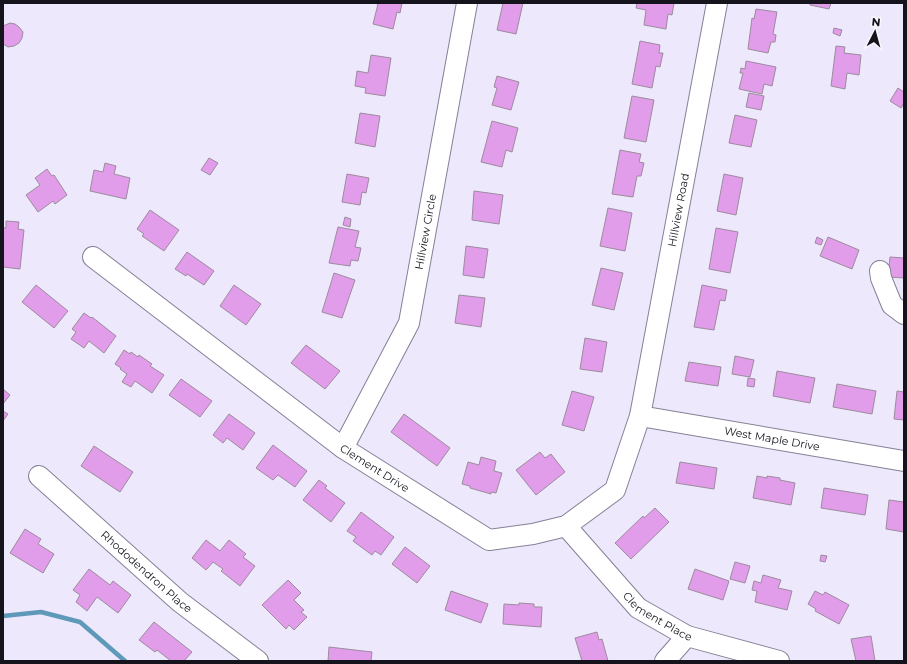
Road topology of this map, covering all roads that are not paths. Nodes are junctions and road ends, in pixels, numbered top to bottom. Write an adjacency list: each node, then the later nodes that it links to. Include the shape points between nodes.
1 (467, 3): 7 (street, Hillview Circle, via 409,323)
2 (717, 3): 6 (street, Hillview Road)
3 (93, 257): 7 (street, Clement Drive)
4 (880, 270): 5 (street, via 892,305)
5 (904, 314)
6 (640, 416): 8 (street, West Maple Drive); 10 (street, Clement Drive, via 615,490)
7 (343, 448): 10 (street, Clement Drive, via 489,540 534,534)
8 (904, 461)
9 (39, 476): 12 (street, Rhododendron Place, via 180,602)
10 (566, 526): 11 (street, Clement Place, via 638,608)
11 (687, 636): 13 (street); 14 (street, Clement Place)
12 (258, 661)
13 (665, 661)
14 (778, 661)

